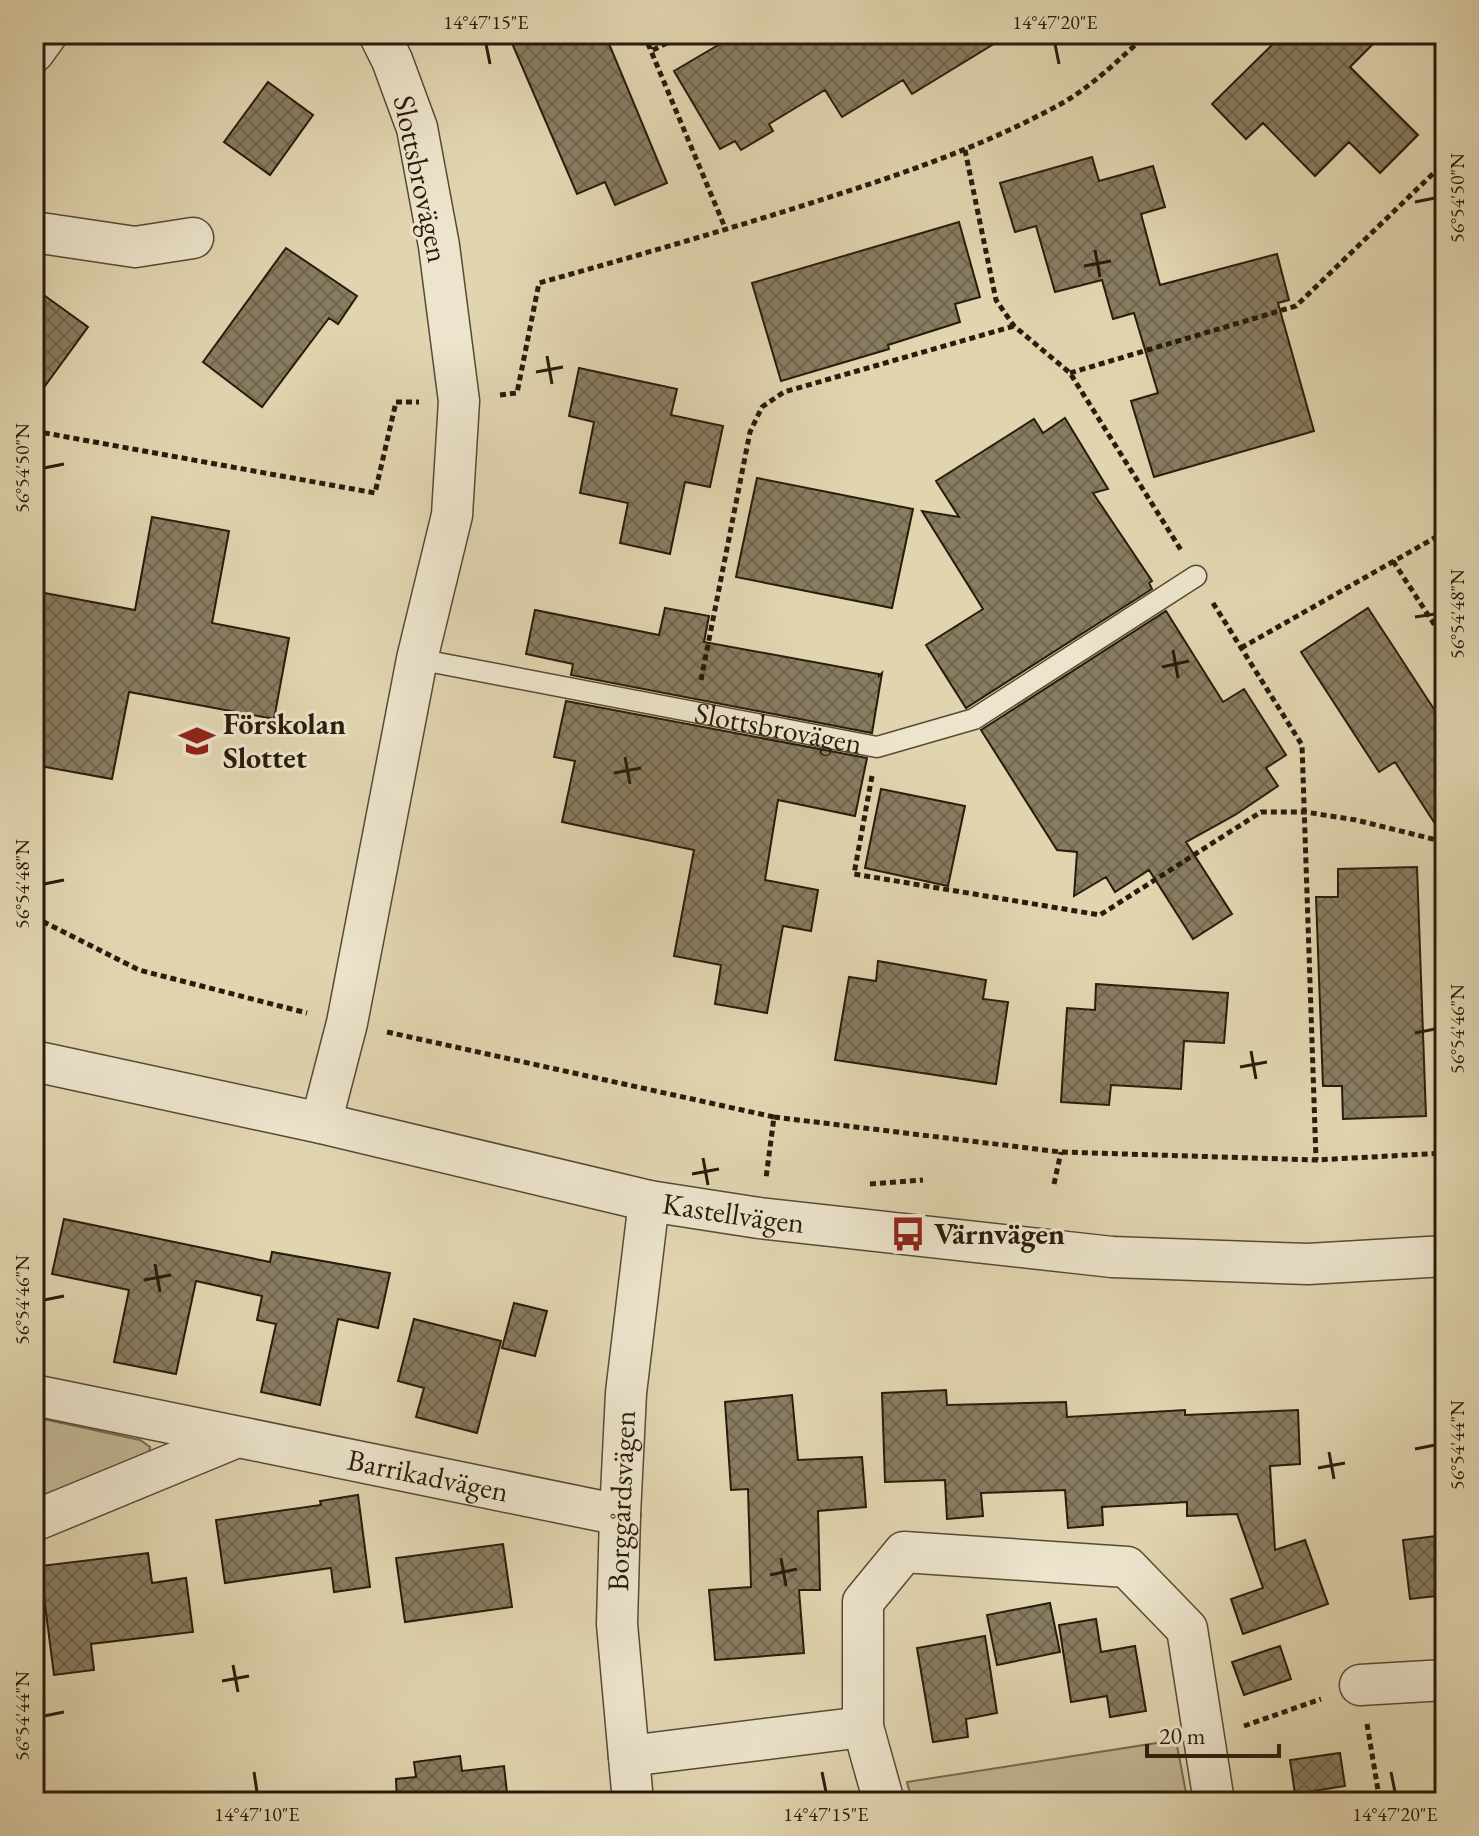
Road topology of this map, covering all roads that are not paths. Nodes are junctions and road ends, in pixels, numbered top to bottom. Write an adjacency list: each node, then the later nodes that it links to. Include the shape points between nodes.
1 (47, 34): 3 (street)
2 (379, 34): 7 (street, Slottsbrovägen, via 417,128 459,401 452,515)
3 (34, 52)
4 (34, 232): 5 (street, via 135,247)
5 (193, 238)
6 (1196, 576): 7 (lane, Slottsbrovägen, via 974,719 877,747)
7 (417, 659): 9 (street, Slottsbrovägen, via 347,1023)
8 (34, 1061): 9 (street, Kastellvägen)
9 (321, 1123): 10 (street, Kastellvägen)
10 (649, 1201): 11 (street, Kastellvägen, via 1112,1257 1308,1264); 14 (street, Borggårdsvägen, via 626,1393)
11 (1445, 1256)
12 (34, 1395): 13 (street, Barrikadvägen)
13 (235, 1438): 14 (street, Barrikadvägen); 15 (street)
14 (620, 1515): 19 (street, Borggårdsvägen, via 617,1624)
15 (34, 1521)
16 (1445, 1680): 17 (street)
17 (1360, 1685)
18 (863, 1727): 19 (street); 21 (street); 22 (street, via 863,1602 904,1552 1127,1567 1187,1629)
19 (629, 1756): 20 (street, Borggårdsvägen)
20 (633, 1802)
21 (884, 1802)
22 (1214, 1802)

